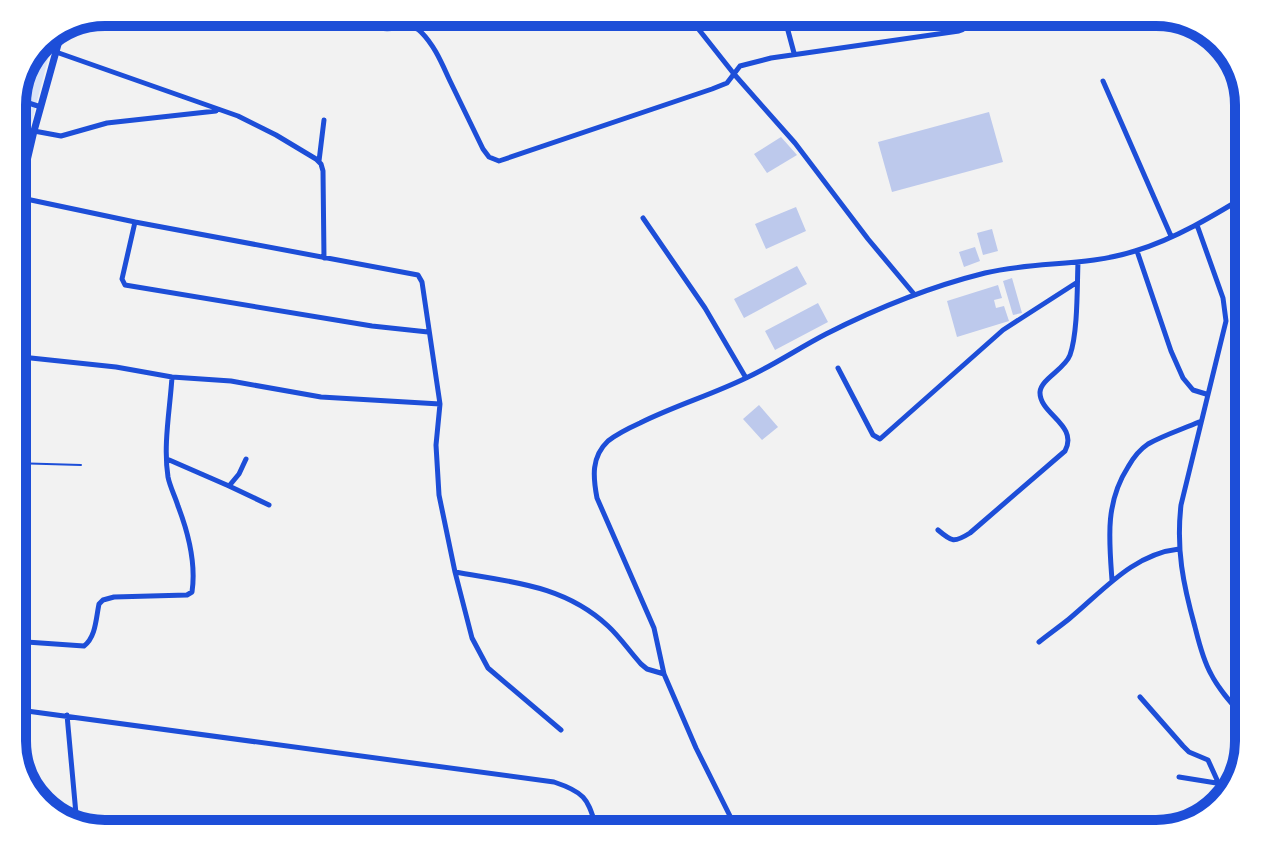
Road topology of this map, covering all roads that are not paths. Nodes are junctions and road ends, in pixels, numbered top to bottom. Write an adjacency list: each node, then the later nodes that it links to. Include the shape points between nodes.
1 (379, 26): 8 (street, via 420,32 435,49 483,149 499,161 702,93 727,83)
2 (696, 26): 8 (street)
3 (787, 26): 7 (street)
4 (967, 26): 7 (street, via 853,48)
5 (59, 42): 6 (main road)
6 (56, 52): 11 (main road); 12 (street)
7 (794, 53): 8 (street, via 745,64)
8 (734, 74): 27 (street)
9 (1103, 81): 22 (street)
10 (26, 102): 11 (street)
11 (41, 107): 14 (main road)
12 (221, 110): 14 (street, via 107,123 61,136); 16 (street)
13 (324, 120): 16 (street)
14 (34, 131): 15 (main road)
15 (26, 159)
16 (319, 162): 24 (street)
17 (26, 199): 20 (street)
18 (1235, 202): 21 (street)
19 (643, 218): 32 (street)
20 (135, 222): 24 (street); 28 (street, via 125,285)
21 (1197, 225): 22 (street); 33 (street, via 1226,321)
22 (1171, 236): 23 (street)
23 (1137, 251): 25 (street); 33 (street, via 1183,378 1193,390)
24 (324, 258): 28 (street, via 418,275)
25 (1078, 262): 26 (street); 27 (street, via 988,272)
26 (1077, 282): 30 (street, via 1003,330 880,439); 40 (street, via 1071,353 1040,394 1066,431 1065,451 959,540)
27 (914, 294): 32 (street)
28 (428, 332): 34 (street)
29 (26, 357): 31 (street)
30 (838, 368)
31 (172, 377): 34 (street, via 321,397); 36 (street)
32 (746, 378): 46 (street, via 661,412 609,440 595,462 597,498 650,617)
33 (1206, 394): 35 (street)
34 (440, 404): 42 (street, via 438,481)
35 (1200, 421): 41 (street, via 1181,505); 43 (street, via 1147,445 1125,470 1111,508)
36 (167, 458): 38 (street); 44 (street, via 191,555 192,592 103,600 84,646)
37 (246, 459): 38 (street)
38 (229, 486): 39 (street)
39 (269, 505)
40 (938, 530)
41 (1179, 549): 43 (street, via 1154,554); 48 (street, via 1185,591 1210,673)
42 (455, 572): 46 (street, via 546,589 574,601 609,627 641,664); 51 (street, via 472,638 488,668)
43 (1112, 580): 45 (street)
44 (26, 642)
45 (1039, 642)
46 (664, 674): 57 (street)
47 (1140, 697): 53 (street, via 1189,752 1208,760)
48 (1235, 707)
49 (26, 711): 50 (street)
50 (67, 715): 55 (street); 56 (street, via 554,782 582,795)
51 (561, 730)
52 (1179, 777): 53 (street)
53 (1218, 782): 54 (street)
54 (1223, 783)
55 (76, 814)
56 (594, 820)
57 (732, 820)

